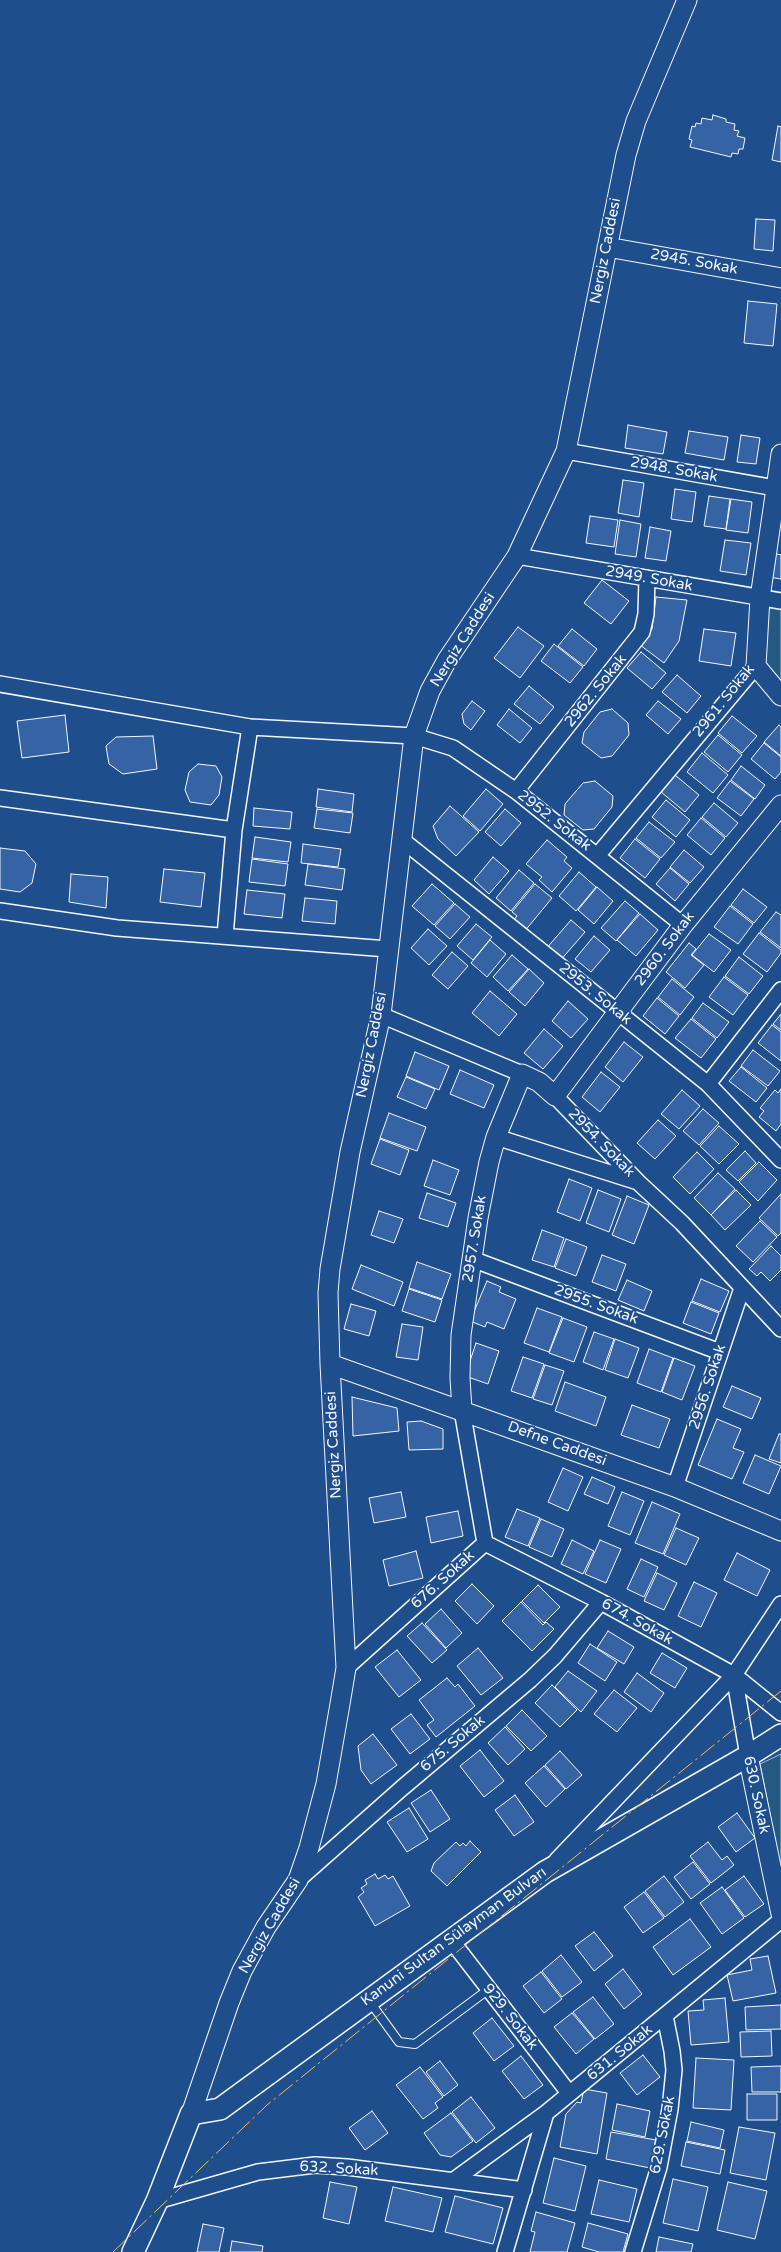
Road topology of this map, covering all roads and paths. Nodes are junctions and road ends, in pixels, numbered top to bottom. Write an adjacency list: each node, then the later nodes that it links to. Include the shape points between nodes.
1 (687, 0): 2 (street, Nergiz Caddesi, via 636,121)
2 (607, 247): 3 (street, 2945. Sokak); 4 (street, Nergiz Caddesi)
3 (781, 278)
4 (566, 451): 6 (street, 2948. Sokak); 7 (street, Nergiz Caddesi)
5 (781, 454): 6 (street, 2961. Sokak)
6 (778, 489): 9 (street, 2961. Sokak)
7 (517, 556): 8 (street, 2949. Sokak); 15 (street, Nergiz Caddesi, via 430,691)
8 (647, 578): 9 (street, 2949. Sokak); 16 (street, 2962. Sokak, via 642,632)
9 (760, 598): 10 (street, 2949. Sokak); 11 (street, 2961. Sokak)
10 (781, 602)
11 (756, 666): 13 (street); 21 (street, 2961. Sokak)
12 (0, 684): 14 (street, 2952. Sokak)
13 (781, 696)
14 (250, 726): 15 (street, 2952. Sokak); 19 (street)
15 (414, 736): 16 (street, 2952. Sokak, via 452,748); 20 (street, Nergiz Caddesi)
16 (516, 791): 21 (street, 2952. Sokak)
17 (0, 798): 19 (street)
18 (781, 806): 23 (street, 2960. Sokak)
19 (234, 830): 24 (street)
20 (400, 839): 25 (street, Nergiz Caddesi); 27 (street, 2953. Sokak)
21 (597, 856): 23 (street, 2952. Sokak)
22 (0, 911): 24 (street, via 117,928)
23 (683, 924): 27 (street, 2960. Sokak)
24 (225, 936): 25 (street)
25 (388, 949): 28 (street, Nergiz Caddesi)
26 (781, 990): 30 (street)
27 (618, 1012): 30 (street, 2953. Sokak); 31 (street, 2960. Sokak)
28 (381, 1015): 29 (street, 2954. Sokak); 39 (street, Nergiz Caddesi, via 333,1239 328,1293)
29 (522, 1074): 31 (street, 2954. Sokak); 32 (street, 2957. Sokak)
30 (708, 1084): 33 (street, 2953. Sokak)
31 (555, 1096): 34 (street, 2954. Sokak)
32 (496, 1137): 34 (street); 35 (street, 2957. Sokak, via 483,1188)
33 (781, 1160)
34 (638, 1182): 36 (street, 2954. Sokak, via 682,1223)
35 (472, 1259): 38 (street, 2955. Sokak); 40 (street, 2957. Sokak, via 461,1335)
36 (742, 1288): 37 (street, 2954. Sokak); 38 (street, 2956. Sokak)
37 (781, 1329)
38 (720, 1352): 41 (street, 2956. Sokak)
39 (330, 1364): 40 (street, Defne Caddesi); 46 (street, Nergiz Caddesi)
40 (462, 1410): 41 (street, Defne Caddesi); 43 (street, 676. Sokak)
41 (675, 1487): 42 (street, Defne Caddesi)
42 (781, 1531)
43 (485, 1543): 44 (street, 674. Sokak); 46 (street, 676. Sokak)
44 (601, 1602): 47 (street, 674. Sokak); 52 (street, 675. Sokak, via 530,1680)
45 (781, 1604): 47 (street, Kanuni Sultan Sülayman Bulvarı)
46 (346, 1668): 52 (street, Nergiz Caddesi, via 326,1784)
47 (734, 1675): 48 (street, 674. Sokak); 50 (street, 630. Sokak); 51 (street, Kanuni Sultan Sülayman Bulvarı)
48 (781, 1713)
49 (781, 1735): 50 (main road)
50 (748, 1756): 51 (main road); 53 (street, 630. Sokak)
51 (545, 1872): 55 (main road, Kanuni Sultan Sülayman Bulvarı)
52 (298, 1880): 61 (street, Nergiz Caddesi, via 266,1927 242,1972)
53 (781, 1914)
54 (781, 1920): 58 (street, 631. Sokak)
55 (451, 1940): 56 (street, 929. Sokak); 57 (main road, Kanuni Sultan Sülayman Bulvarı)
56 (489, 1989): 57 (lane, via 415,2044 399,2042); 59 (street, 929. Sokak)
57 (368, 2000): 61 (main road, Kanuni Sultan Sülayman Bulvarı, via 220,2108)
58 (665, 2016): 59 (street, 631. Sokak); 67 (street, 629. Sokak, via 674,2070 670,2109 659,2167)
59 (569, 2093): 60 (street, 631. Sokak)
60 (546, 2113): 62 (street, 631. Sokak); 63 (street)
61 (192, 2114): 64 (main road)
62 (454, 2180): 63 (street, 632. Sokak); 64 (street, 632. Sokak, via 315,2165 258,2172)
63 (524, 2190): 66 (street)
64 (157, 2200): 65 (main road)
65 (133, 2252)
66 (505, 2252)
67 (633, 2252)

